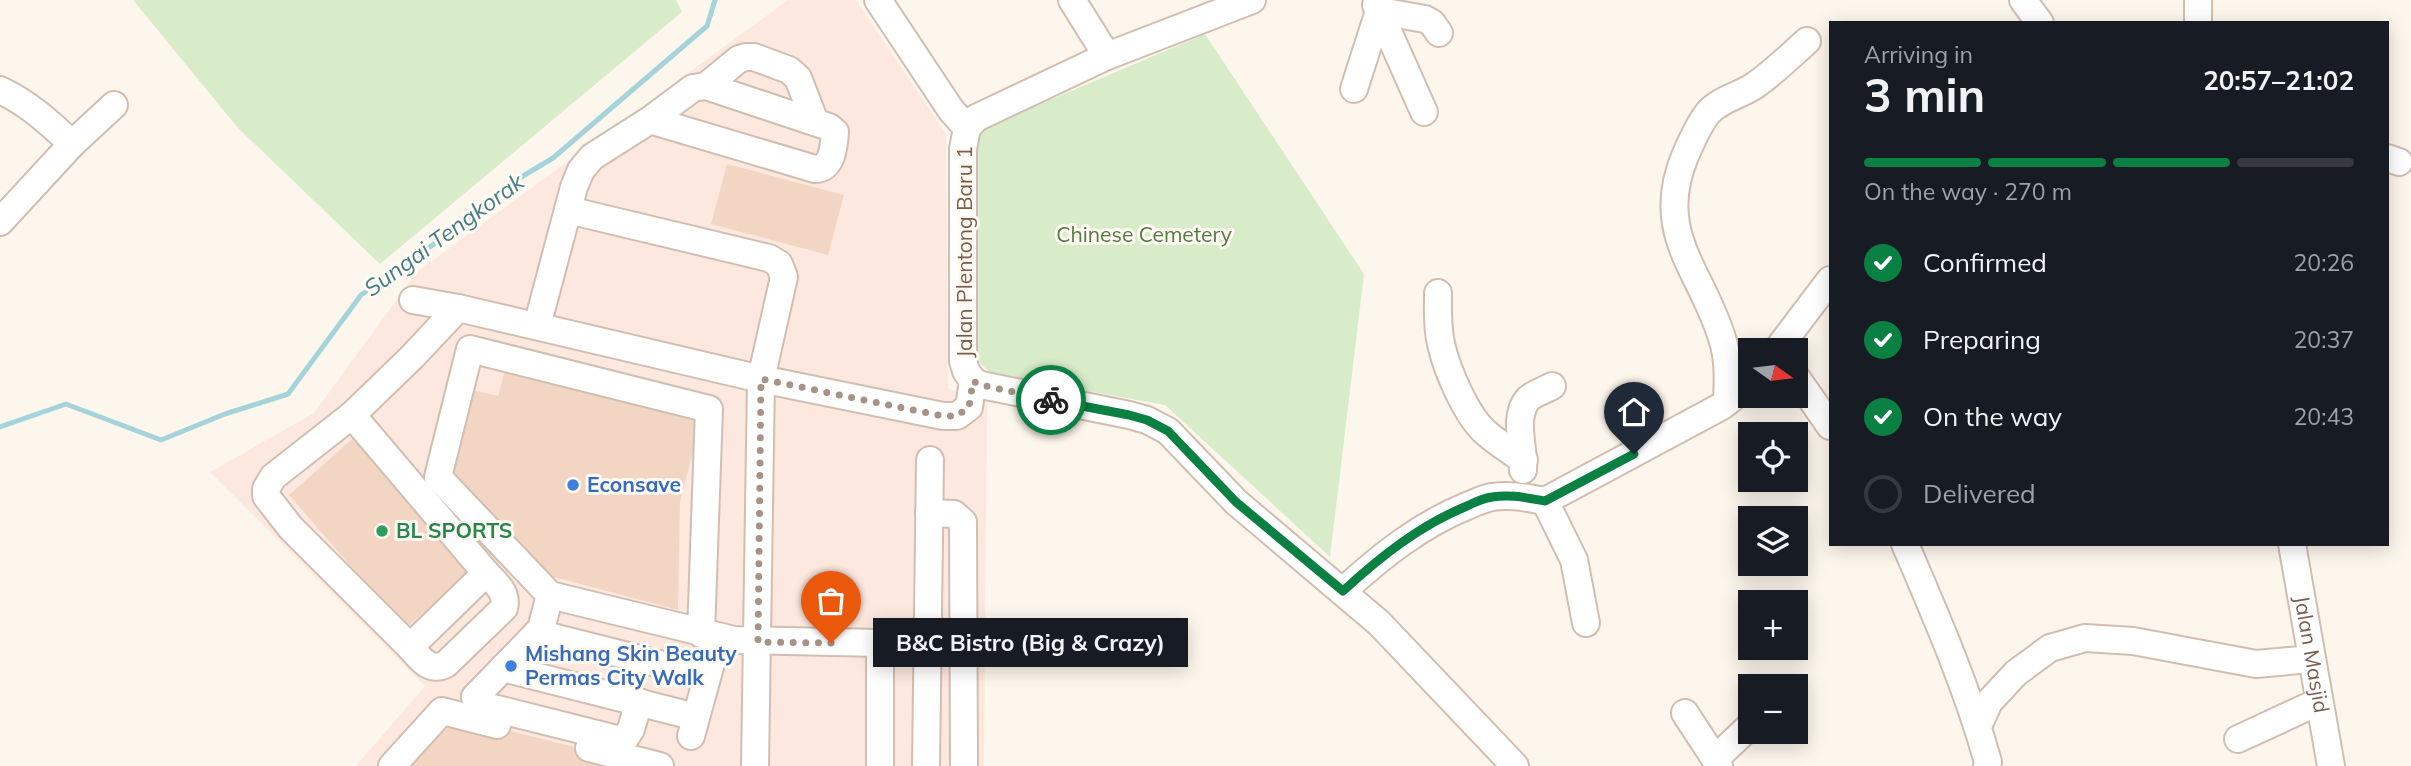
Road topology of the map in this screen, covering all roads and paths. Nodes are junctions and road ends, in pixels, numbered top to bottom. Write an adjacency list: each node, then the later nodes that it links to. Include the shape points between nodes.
1 (878, 0): 19 (street)
2 (1072, 0): 11 (street)
3 (1252, 0): 11 (street, Jalan Plentong Baru 1)
4 (2023, 0): 7 (street)
5 (2198, 0): 8 (street)
6 (1377, 6): 9 (street, via 1427,20); 13 (street); 16 (street)
7 (2039, 21)
8 (2198, 21)
9 (1439, 33)
10 (1807, 41): 34 (street, via 1768,76 1717,105 1695,134 1682,165 1674,211 1676,231 1723,341 1728,363)
11 (1107, 56): 19 (street, Jalan Plentong Baru 1, via 976,118)
12 (706, 86): 17 (street, via 693,88); 18 (street); 18 (street, via 739,59 754,57 789,69 798,78)
13 (1354, 89)
14 (0, 90): 20 (street, via 20,99)
15 (114, 105): 20 (street)
16 (1424, 112)
17 (650, 120): 18 (street, via 822,169 828,166 835,132); 21 (street, via 592,157 580,170)
18 (815, 122)
19 (967, 128): 30 (street, Jalan Plentong Baru 1, via 962,337 963,361)
20 (72, 144): 22 (street)
21 (568, 210): 27 (street); 29 (street, via 779,264 784,277)
22 (0, 222)
23 (1829, 281): 28 (street)
24 (1438, 293): 38 (street, via 1442,348 1471,414 1488,435)
25 (413, 300): 26 (street)
26 (458, 308): 27 (street); 35 (street)
27 (537, 326): 29 (street)
28 (1786, 338)
29 (761, 379): 30 (street, via 943,416 957,416 969,407); 50 (street)
30 (973, 381): 45 (street, Jalan Plentong Baru 1, via 1158,425 1252,517)
31 (1552, 386): 38 (street, via 1528,399 1522,412)
32 (1738, 391): 34 (street)
33 (1808, 394): 36 (street)
34 (1727, 402): 40 (street)
35 (352, 415): 44 (street); 53 (street, via 273,477 266,496 291,528)
36 (1829, 425)
37 (930, 460): 41 (street)
38 (1524, 460): 39 (street)
39 (1517, 495): 40 (street); 45 (street, via 1489,497 1445,514 1374,562)
40 (1545, 501): 47 (street, via 1574,560)
41 (929, 513): 51 (street); 69 (street, via 954,514 963,522)
42 (1906, 546): 60 (street)
43 (2291, 546): 54 (street, Jalan Masjid)
44 (485, 573): 53 (street); 53 (street, via 504,594 504,608 440,667 427,665)
45 (1343, 591): 70 (street, Jalan Plentong Baru 1)
46 (550, 595): 48 (street); 49 (street); 49 (street, via 438,477 470,349 709,409)
47 (1586, 623)
48 (537, 633): 55 (street); 56 (street)
49 (710, 636): 50 (street); 56 (street)
50 (758, 642): 52 (street); 66 (street)
51 (928, 642): 52 (street); 68 (street)
52 (880, 643): 67 (street)
53 (410, 647)
54 (2311, 659): 58 (street, Jalan Masjid); 60 (street, via 2256,664 2133,641 2085,638 2050,648 2016,673 1989,702)
55 (503, 668): 57 (street); 57 (street, via 475,697 477,704 617,739 626,737 631,729)
56 (707, 676): 57 (street, via 694,726)
57 (639, 702)
58 (2318, 702): 61 (street); 72 (street, Jalan Masjid)
59 (1685, 713): 63 (street)
60 (1978, 726): 71 (street)
61 (2238, 738)
62 (1738, 739): 63 (street)
63 (1717, 763)
64 (392, 766): 65 (street, via 442,711)
65 (660, 766)
66 (755, 766)
67 (880, 766)
68 (926, 766)
69 (964, 766)
70 (1515, 766)
71 (1987, 766)
72 (2331, 766)

